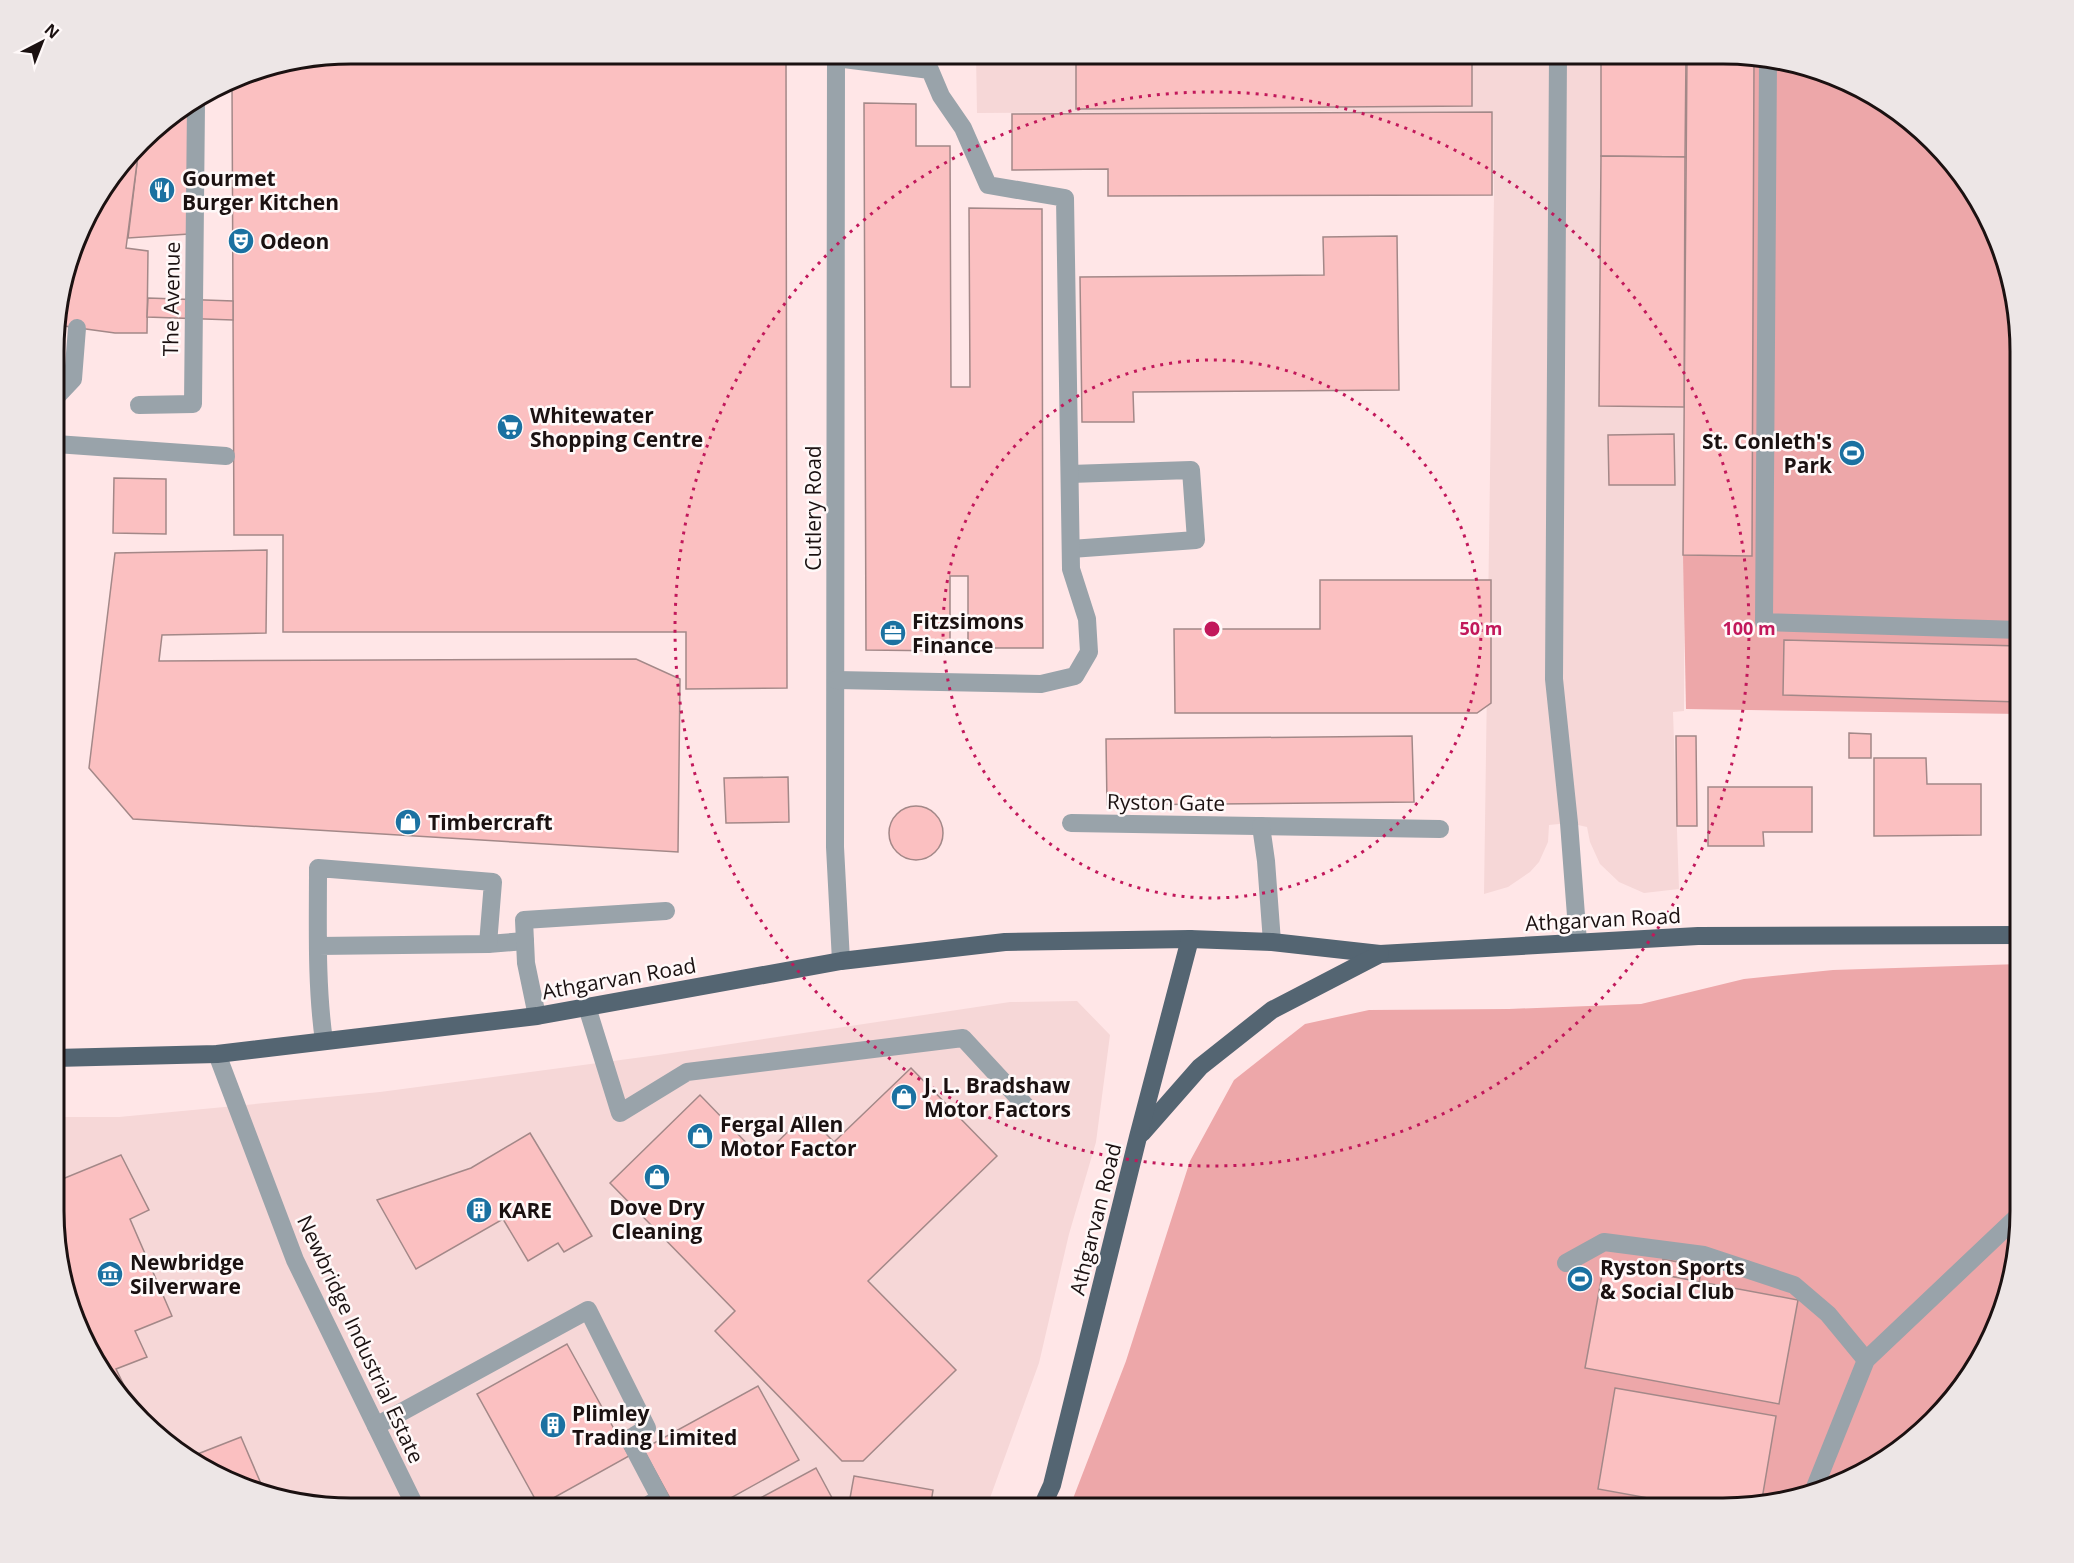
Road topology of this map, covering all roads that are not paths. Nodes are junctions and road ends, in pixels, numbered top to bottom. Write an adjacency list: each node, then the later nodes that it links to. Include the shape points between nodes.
1 (836, 64): 14 (street, Cutlery Road)
2 (890, 64): 11 (street, via 930,70 941,96 963,128 988,185 1065,198)
3 (1558, 64): 23 (street, via 1554,679)
4 (1768, 68): 13 (street, via 1764,622)
5 (195, 111): 8 (street, The Avenue, via 193,404)
6 (77, 328): 7 (street, via 73,379)
7 (64, 389)
8 (139, 405)
9 (64, 445): 10 (street)
10 (226, 456)
11 (1070, 474): 12 (street); 12 (street, via 1191,470 1196,540)
12 (1071, 549): 14 (street, via 1071,569 1087,619 1089,652 1075,676 1041,684)
13 (2010, 630)
14 (836, 680): 27 (street, Cutlery Road, via 835,847)
15 (1071, 823): 16 (street, Ryston Gate)
16 (1261, 826): 17 (street, Ryston Gate); 22 (street)
17 (1440, 829)
18 (666, 911): 21 (street, via 524,920)
19 (2010, 935): 23 (main road, Athgarvan Road, via 1698,936)
20 (1190, 939): 22 (main road, Athgarvan Road); 27 (main road, Athgarvan Road, via 1005,942); 34 (main road, Athgarvan Road)
21 (525, 941): 24 (street); 29 (street)
22 (1272, 942): 26 (main road, Athgarvan Road)
23 (1578, 942): 26 (main road, Athgarvan Road)
24 (488, 944): 25 (street); 25 (street, via 494,882 318,868)
25 (318, 946): 30 (street, via 318,1001)
26 (1380, 954): 34 (main road, via 1272,1010 1200,1067)
27 (842, 961): 28 (main road, Athgarvan Road)
28 (587, 1007): 29 (main road, Athgarvan Road); 33 (street, via 620,1113 687,1072 963,1038)
29 (537, 1016): 30 (main road, Athgarvan Road)
30 (324, 1041): 31 (main road, Athgarvan Road)
31 (218, 1054): 32 (main road, Athgarvan Road); 38 (street, Newbridge Industrial Estate, via 295,1260)
32 (64, 1058)
33 (1025, 1105)
34 (1138, 1137): 42 (main road, Athgarvan Road)
35 (2009, 1224): 37 (street)
36 (1566, 1263): 37 (street, via 1604,1242 1714,1258 1794,1285 1828,1314)
37 (1866, 1360): 39 (street)
38 (376, 1426): 40 (street, Newbridge Industrial Estate); 41 (street, via 588,1310 647,1428 629,1439)
39 (1817, 1482)
40 (408, 1498)
41 (660, 1498)
42 (1046, 1498)

